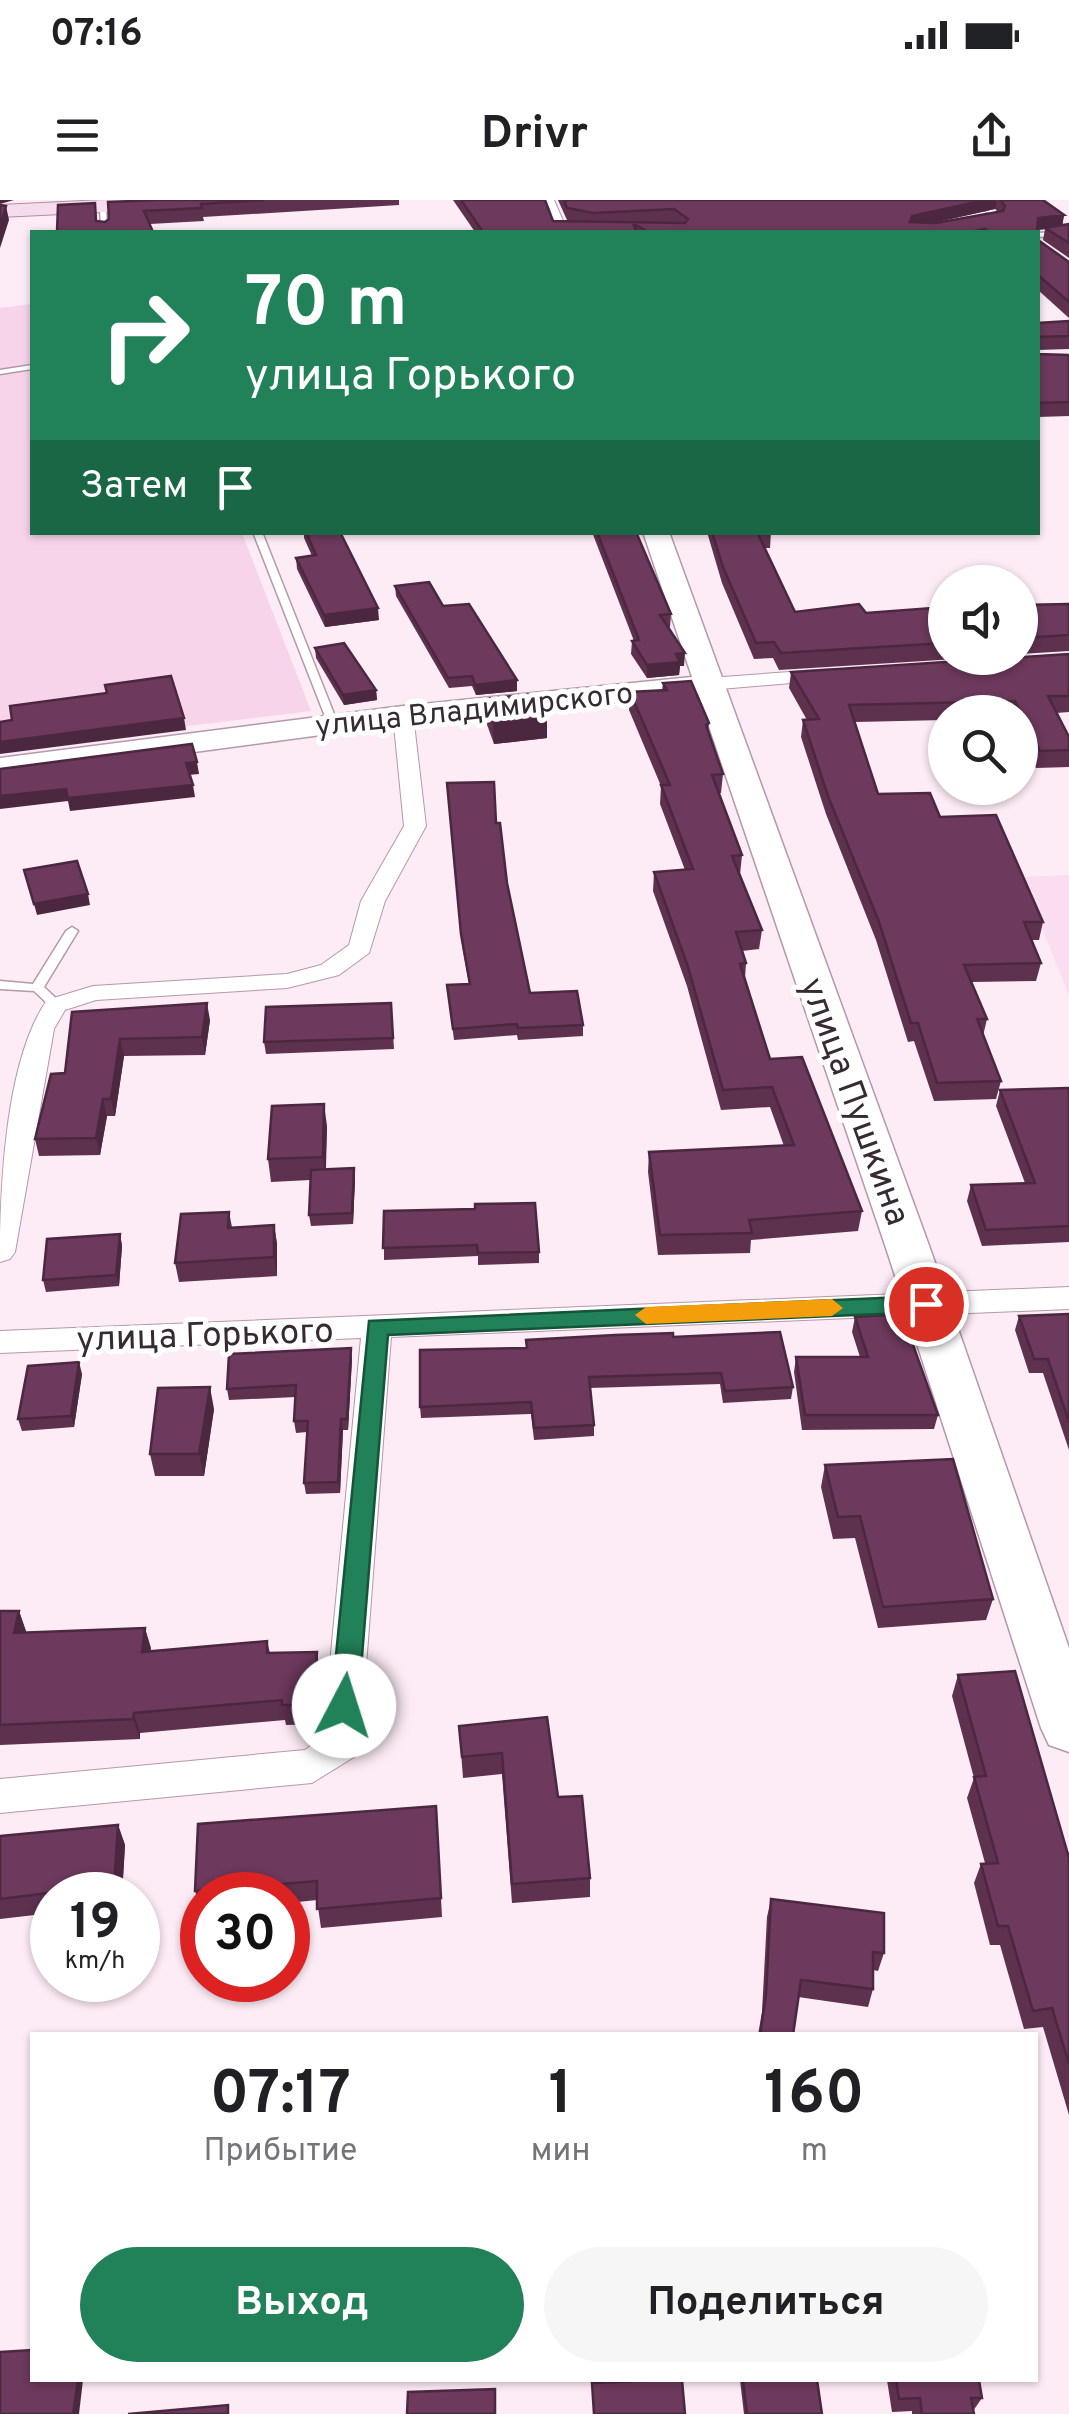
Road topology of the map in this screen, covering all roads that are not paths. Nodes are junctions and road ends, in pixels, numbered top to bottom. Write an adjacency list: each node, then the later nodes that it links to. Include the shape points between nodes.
1 (228, 200): 4 (main road)
2 (548, 200): 8 (street)
3 (978, 200): 6 (street)
4 (102, 206): 5 (main road); 9 (lane)
5 (0, 211)
6 (996, 217): 7 (street); 10 (street)
7 (979, 220)
8 (564, 229)
9 (104, 230)
10 (1015, 230)
11 (1069, 233): 12 (lane)
12 (1040, 235)
13 (30, 367): 14 (lane)
14 (0, 372)
15 (259, 535): 20 (lane)
16 (657, 535): 18 (street, улица Пушкина)
17 (856, 674): 18 (street, улица Владимирского)
18 (708, 684): 19 (street, улица Владимирского); 27 (street, улица Пушкина)
19 (402, 715): 20 (street, улица Владимирского); 24 (street, via 414,826 372,902 360,948 330,970 287,980)
20 (332, 724): 21 (street, улица Владимирского)
21 (0, 768)
22 (72, 931): 24 (lane)
23 (0, 984): 24 (lane)
24 (47, 996): 25 (street)
25 (0, 1252)
26 (1069, 1298): 27 (street, улица Горького)
27 (926, 1304): 28 (street, улица Горького); 30 (street, улица Пушкина)
28 (377, 1327): 29 (street, улица Горького); 31 (street, via 341,1745 312,1766)
29 (0, 1342)
30 (1069, 1728)
31 (0, 1796)

